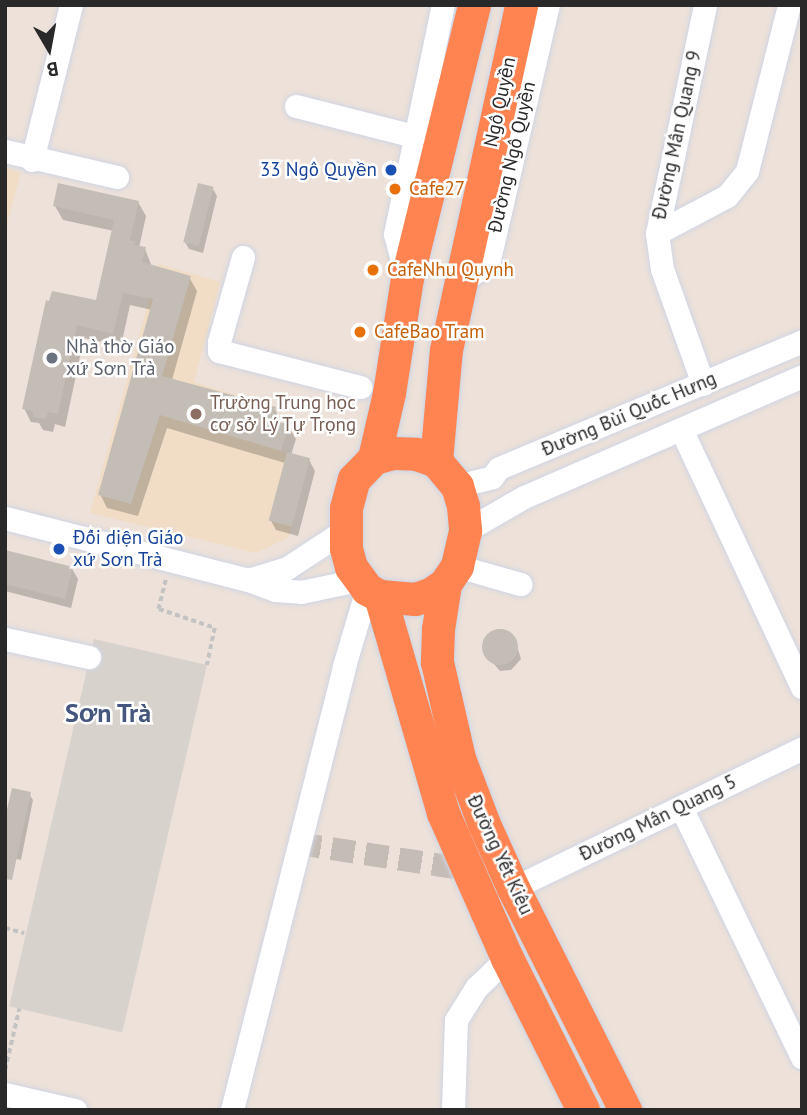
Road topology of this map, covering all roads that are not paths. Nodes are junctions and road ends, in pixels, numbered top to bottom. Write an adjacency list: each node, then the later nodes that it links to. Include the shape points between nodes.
1 (71, 5): 13 (street)
2 (443, 5): 11 (street)
3 (474, 5): 11 (highway)
4 (521, 5): 17 (highway, Ngô Quyền)
5 (548, 5): 17 (street, Đường Ngô Quyền, via 488,264)
6 (705, 5): 15 (street, Đường Mân Quang 9)
7 (789, 5): 15 (street, via 747,171 727,196)
8 (794, 5): 9 (street)
9 (802, 7)
10 (296, 106): 11 (street)
11 (427, 139): 23 (highway, via 389,393)
12 (5, 151): 13 (street)
13 (32, 160): 14 (street)
14 (117, 177)
15 (657, 233): 20 (street, Đường Mân Quang 9, via 662,269)
16 (243, 257): 21 (street, via 219,351)
17 (461, 281): 24 (highway, via 446,350)
18 (802, 341): 20 (street, Đường Bùi Quốc Hưng)
19 (802, 376): 22 (street, Đường Bùi Quốc Hưng)
20 (703, 384): 25 (street, Đường Bùi Quốc Hưng, via 499,468 492,477)
21 (359, 387)
22 (681, 429): 28 (street, Đường Bùi Quốc Hưng, via 524,497); 35 (street)
23 (374, 458): 24 (highway, via 416,454); 27 (highway, via 354,479)
24 (436, 461): 25 (highway)
25 (457, 486): 28 (highway)
26 (5, 518): 30 (street)
27 (345, 530): 30 (street, via 287,568); 32 (highway, via 351,567)
28 (465, 531): 29 (highway)
29 (451, 575): 31 (street); 32 (highway, via 430,594 415,599); 38 (highway, Đường Yết Kiêu, via 436,647 441,684 459,758)
30 (248, 580): 32 (street, via 275,590 301,592)
31 (520, 584)
32 (369, 589): 39 (highway, Đường Yết Kiêu, via 403,664 443,813); 43 (street, via 330,717)
33 (5, 639): 34 (street)
34 (89, 657)
35 (802, 687)
36 (802, 748): 37 (street, Đường Mân Quang 5)
37 (681, 807): 38 (street, Đường Mân Quang 5); 40 (street)
38 (513, 888): 46 (highway, Đường Yết Kiêu)
39 (507, 958): 44 (street, via 477,987 456,1020); 45 (highway, Đường Yết Kiêu)
40 (802, 1057)
41 (5, 1094): 42 (street)
42 (75, 1110)
43 (232, 1110)
44 (453, 1110)
45 (583, 1110)
46 (625, 1110)

